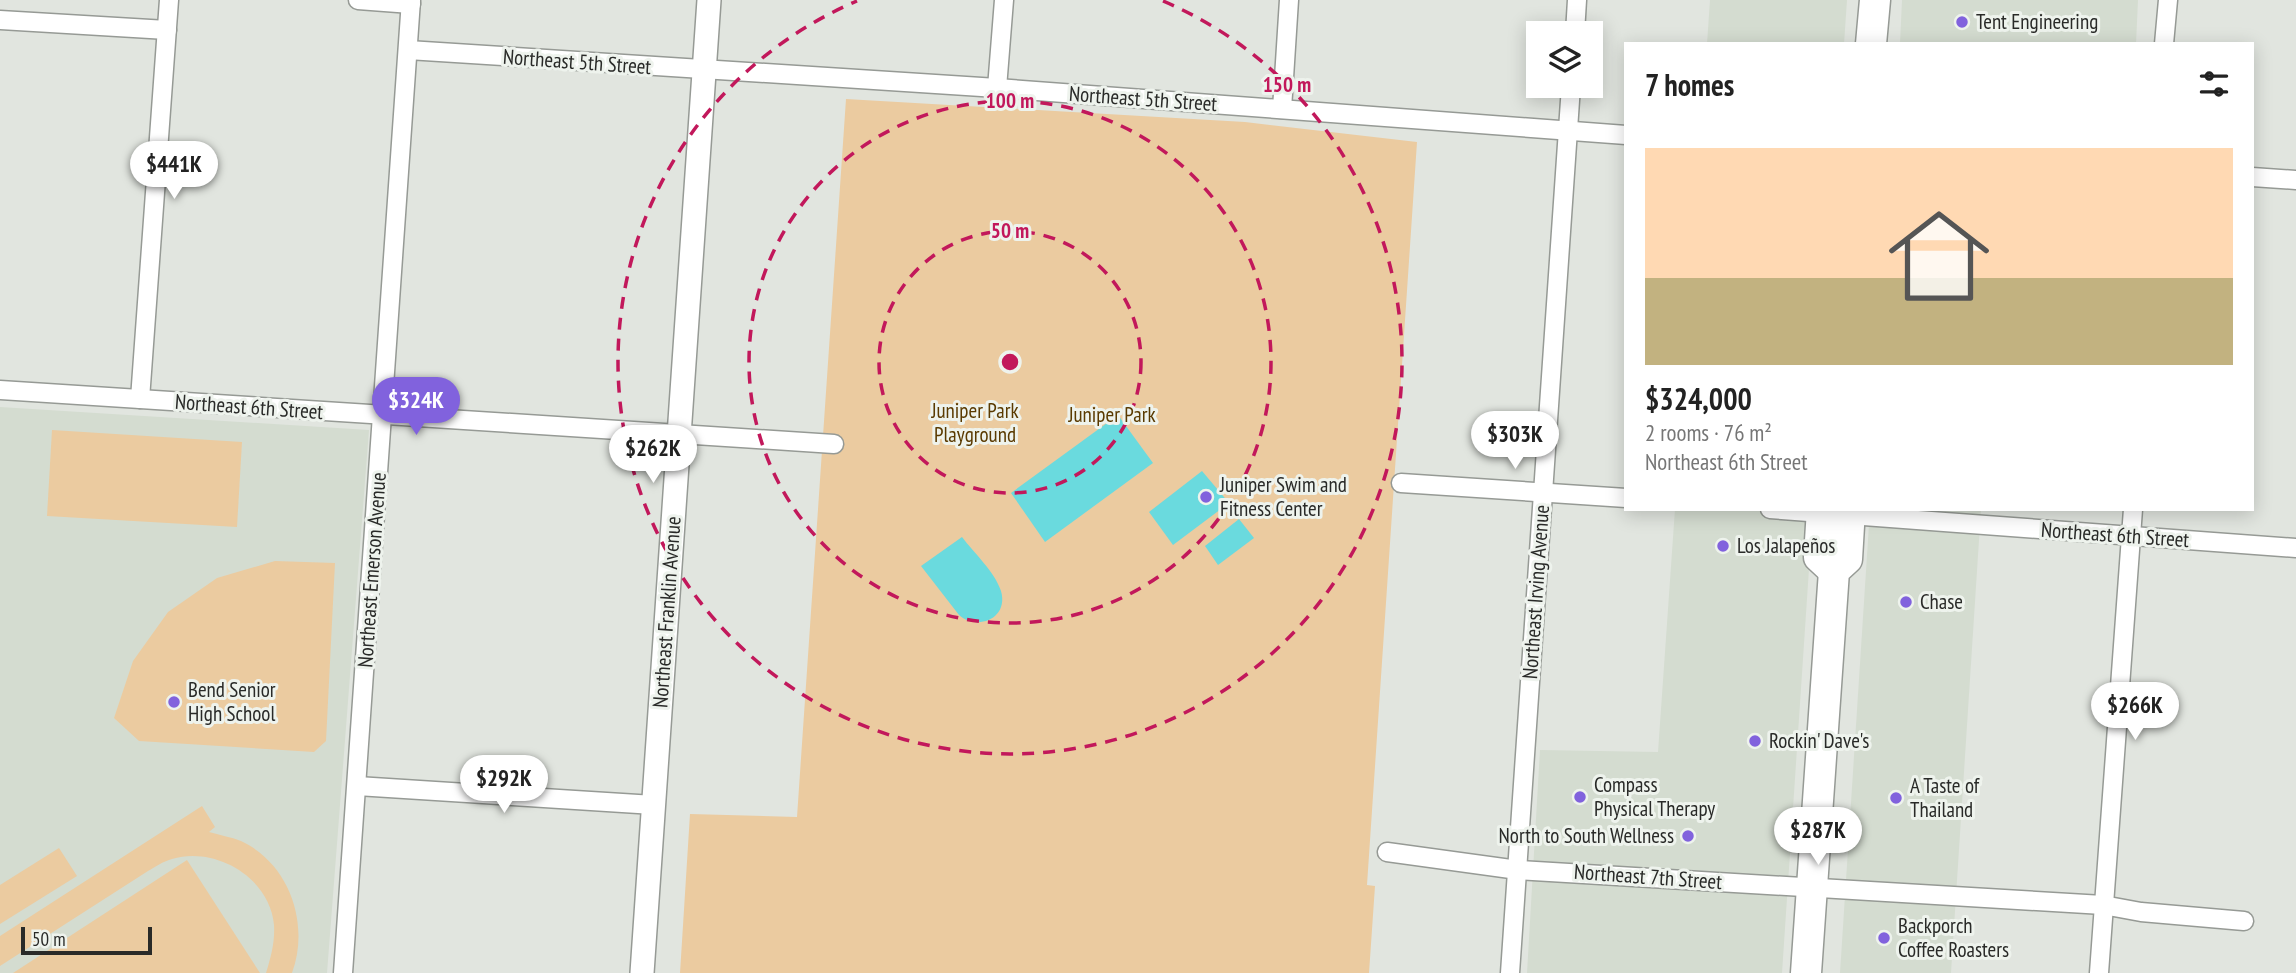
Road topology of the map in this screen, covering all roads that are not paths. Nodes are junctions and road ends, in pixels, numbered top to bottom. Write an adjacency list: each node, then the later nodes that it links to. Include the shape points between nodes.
1 (169, 0): 12 (street)
2 (358, 0): 9 (street)
3 (709, 0): 16 (street, Northeast Franklin Avenue)
4 (1004, 0): 17 (street)
5 (1289, 0): 19 (street)
6 (1577, 0): 11 (street)
7 (1875, 0): 13 (main road)
8 (2168, 0): 14 (street)
9 (411, 2): 15 (street, Northeast Emerson Avenue)
10 (0, 20): 12 (street)
11 (1575, 21)
12 (167, 30): 25 (street)
13 (1871, 42)
14 (2165, 42)
15 (408, 50): 16 (street, Northeast 5th Street); 26 (street, Northeast Emerson Avenue)
16 (704, 71): 17 (street, Northeast 5th Street); 27 (street, Northeast Franklin Avenue)
17 (997, 89): 19 (street, Northeast 5th Street)
18 (1570, 98): 20 (street, Northeast Irving Avenue)
19 (1282, 109): 20 (street, Northeast 5th Street)
20 (1568, 130): 21 (street, Northeast 5th Street); 30 (street, Northeast Irving Avenue)
21 (1624, 135)
22 (2254, 177): 23 (street)
23 (2296, 180)
24 (0, 390): 25 (street, Northeast 6th Street)
25 (140, 399): 26 (street, Northeast 6th Street)
26 (383, 416): 27 (street, Northeast 6th Street); 37 (street, Northeast Emerson Avenue)
27 (678, 435): 28 (street, Northeast 6th Street); 38 (street, Northeast Franklin Avenue)
28 (834, 444)
29 (1401, 484): 30 (street)
30 (1542, 492): 31 (street); 40 (street, Northeast Irving Avenue)
31 (1624, 498)
32 (1814, 511): 34 (street, Northeast 6th Street)
33 (2133, 511): 35 (street)
34 (1836, 512): 35 (street, Northeast 6th Street); 41 (main road, via 1819,557 1834,571)
35 (2131, 536): 36 (street, Northeast 6th Street); 42 (street)
36 (2296, 548)
37 (357, 786): 38 (street); 44 (street, Northeast Emerson Avenue)
38 (654, 805): 45 (street, Northeast Franklin Avenue)
39 (1387, 852): 40 (street, Northeast 7th Street)
40 (1518, 870): 41 (street, Northeast 7th Street); 46 (street, Northeast Irving Avenue)
41 (1812, 886): 42 (street, Northeast 7th Street); 47 (main road)
42 (2103, 905): 43 (street, Northeast 7th Street); 48 (street)
43 (2244, 921)
44 (343, 973)
45 (642, 973)
46 (1510, 973)
47 (1806, 973)
48 (2099, 973)

